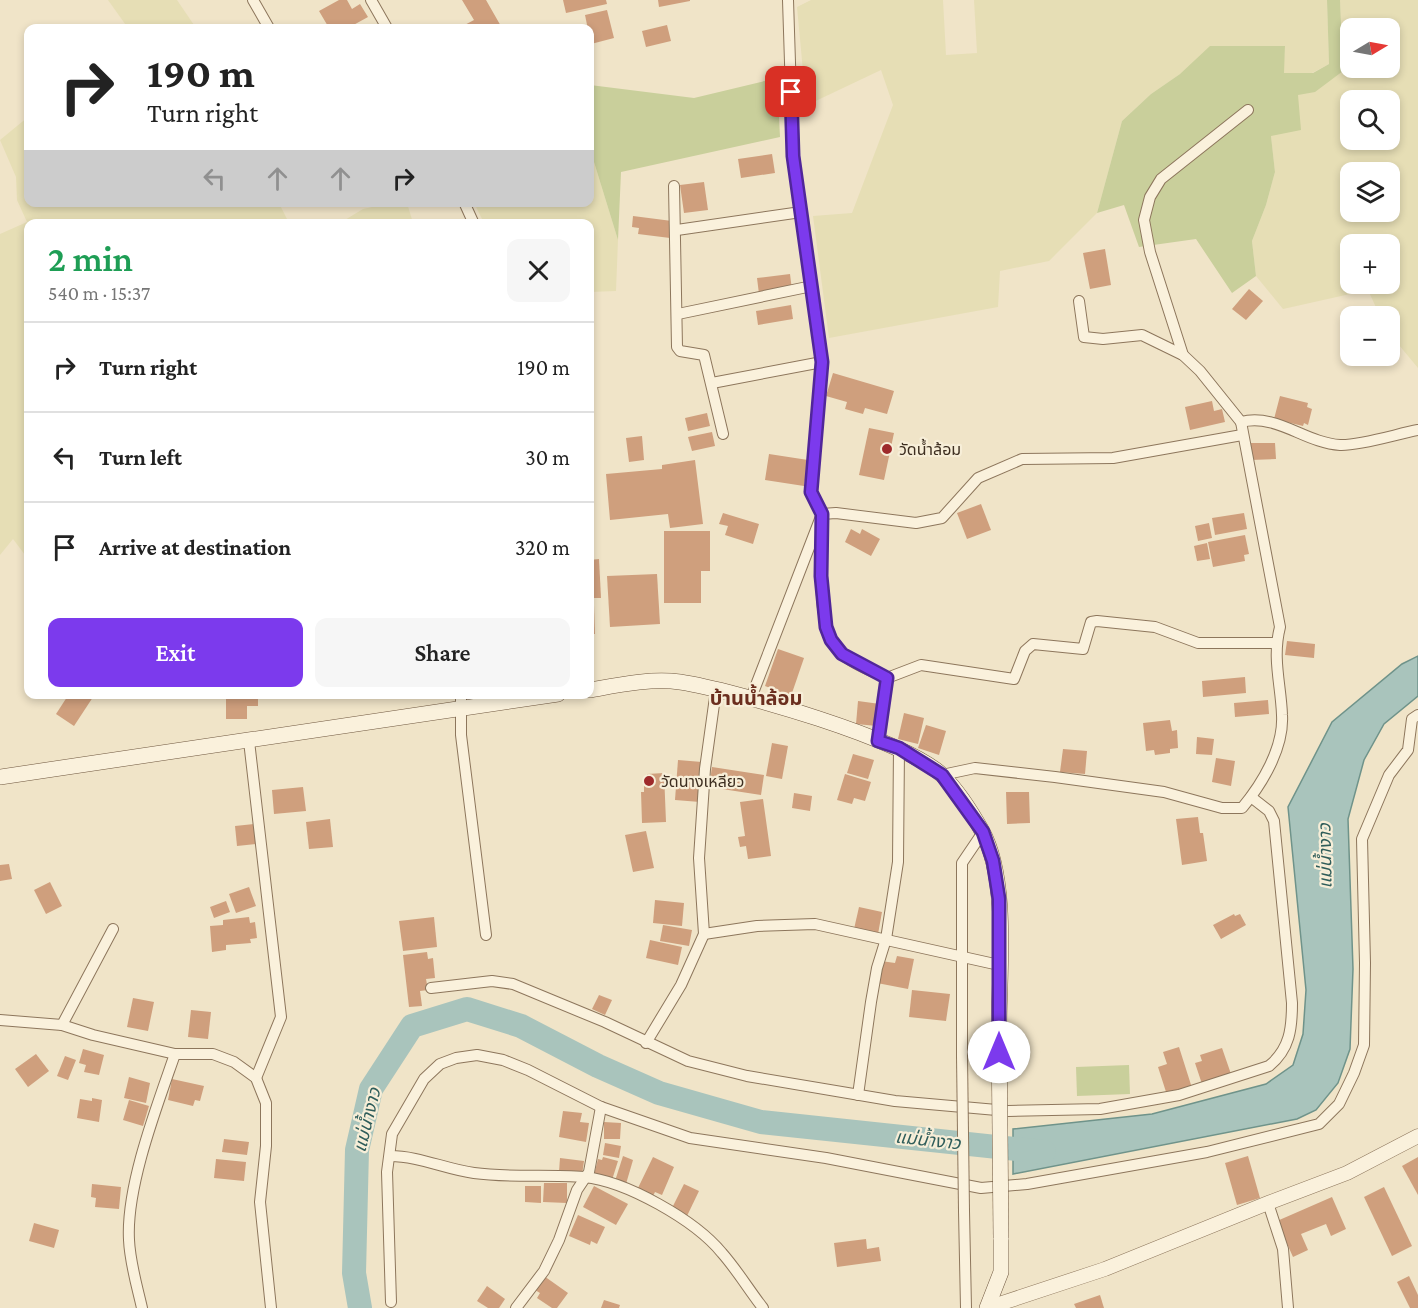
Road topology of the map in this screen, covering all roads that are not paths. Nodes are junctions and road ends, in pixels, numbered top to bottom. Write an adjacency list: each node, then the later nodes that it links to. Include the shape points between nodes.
1 (252, 0): 4 (street)
2 (371, 0): 5 (street)
3 (788, 0): 8 (street, via 793,156)
4 (267, 24)
5 (385, 24)
6 (1248, 111): 13 (street, via 1161,179 1150,197 1144,219 1150,252)
7 (674, 186): 9 (street)
8 (801, 212): 9 (street); 10 (street)
9 (677, 230): 12 (street)
10 (812, 286): 12 (street); 14 (street)
11 (1079, 301): 13 (street, via 1084,337 1142,335)
12 (678, 314): 15 (street, via 678,349 704,355)
13 (1183, 355): 16 (street)
14 (822, 362): 15 (street); 20 (street, via 811,492)
15 (712, 383): 18 (street)
16 (1241, 423): 17 (street, via 1268,421 1317,441 1341,445); 19 (street)
17 (1418, 430)
18 (723, 434)
19 (1242, 435): 20 (street, via 1113,458 1022,459 978,478 942,518 916,523); 21 (street, via 1280,627)
20 (822, 514): 22 (street, via 821,576 831,640 842,654); 25 (street)
21 (1276, 643): 22 (street, via 1198,643 1155,627 1098,621 1091,622 1083,649 1033,644 1025,651 1014,679 921,665); 35 (street, via 1281,728 1273,755)
22 (887, 678): 30 (street)
23 (594, 689): 24 (main road, via 677,682)
24 (716, 690): 25 (main road); 38 (street, via 699,858)
25 (751, 698): 30 (main road)
26 (497, 699): 27 (main road)
27 (461, 702): 29 (main road); 39 (street, via 461,735)
28 (1418, 715): 32 (street, via 1412,720)
29 (249, 741): 34 (main road); 48 (street, via 281,1017)
30 (878, 741): 31 (main road)
31 (899, 748): 33 (main road); 40 (street, via 898,862)
32 (1413, 750): 50 (street, via 1389,775 1362,839 1364,1045 1339,1104 1319,1124 1207,1152 1027,1184 981,1188 826,1158 690,1138)
33 (942, 775): 35 (street, via 975,768 1055,777 1164,792 1222,808 1242,808); 36 (main road)
34 (0, 777)
35 (1251, 797): 49 (street, via 1269,810 1274,821 1292,1003 1292,1027 1286,1046 1269,1066 1179,1095 1100,1109 1008,1111)
36 (983, 832): 41 (street, via 962,863); 42 (main road, via 999,899)
37 (113, 929): 45 (street)
38 (704, 934): 40 (street, via 758,926 815,924); 46 (street, via 681,985)
39 (486, 935)
40 (886, 939): 41 (street); 49 (street, via 877,968)
41 (963, 958): 42 (street); 60 (street, bridge)
42 (999, 965): 61 (main road, bridge, via 1001,1272)
43 (431, 988): 46 (street, via 492,981 513,984)
44 (0, 1020): 45 (street)
45 (62, 1025): 47 (street)
46 (646, 1043): 49 (street, via 688,1061 747,1076)
47 (175, 1054): 48 (street, via 213,1054 234,1062); 56 (street, via 148,1131 130,1214 129,1243)
48 (256, 1078): 57 (street, via 266,1103 260,1202)
49 (858, 1095)
50 (601, 1107): 52 (street, via 503,1060 477,1055 456,1058 440,1064 424,1079 392,1134); 53 (street)
51 (1418, 1136): 54 (street, via 1347,1173)
52 (390, 1156): 53 (street, via 476,1173); 55 (street, via 387,1172)
53 (586, 1178): 58 (street, via 577,1190 544,1271); 59 (street, via 627,1189 683,1221 721,1251)
54 (1268, 1203): 61 (street, via 1105,1269); 62 (street, via 1283,1249)
55 (391, 1302)
56 (142, 1308)
57 (271, 1308)
58 (516, 1308)
59 (763, 1308)
60 (966, 1308)
61 (987, 1308)
62 (1288, 1308)

